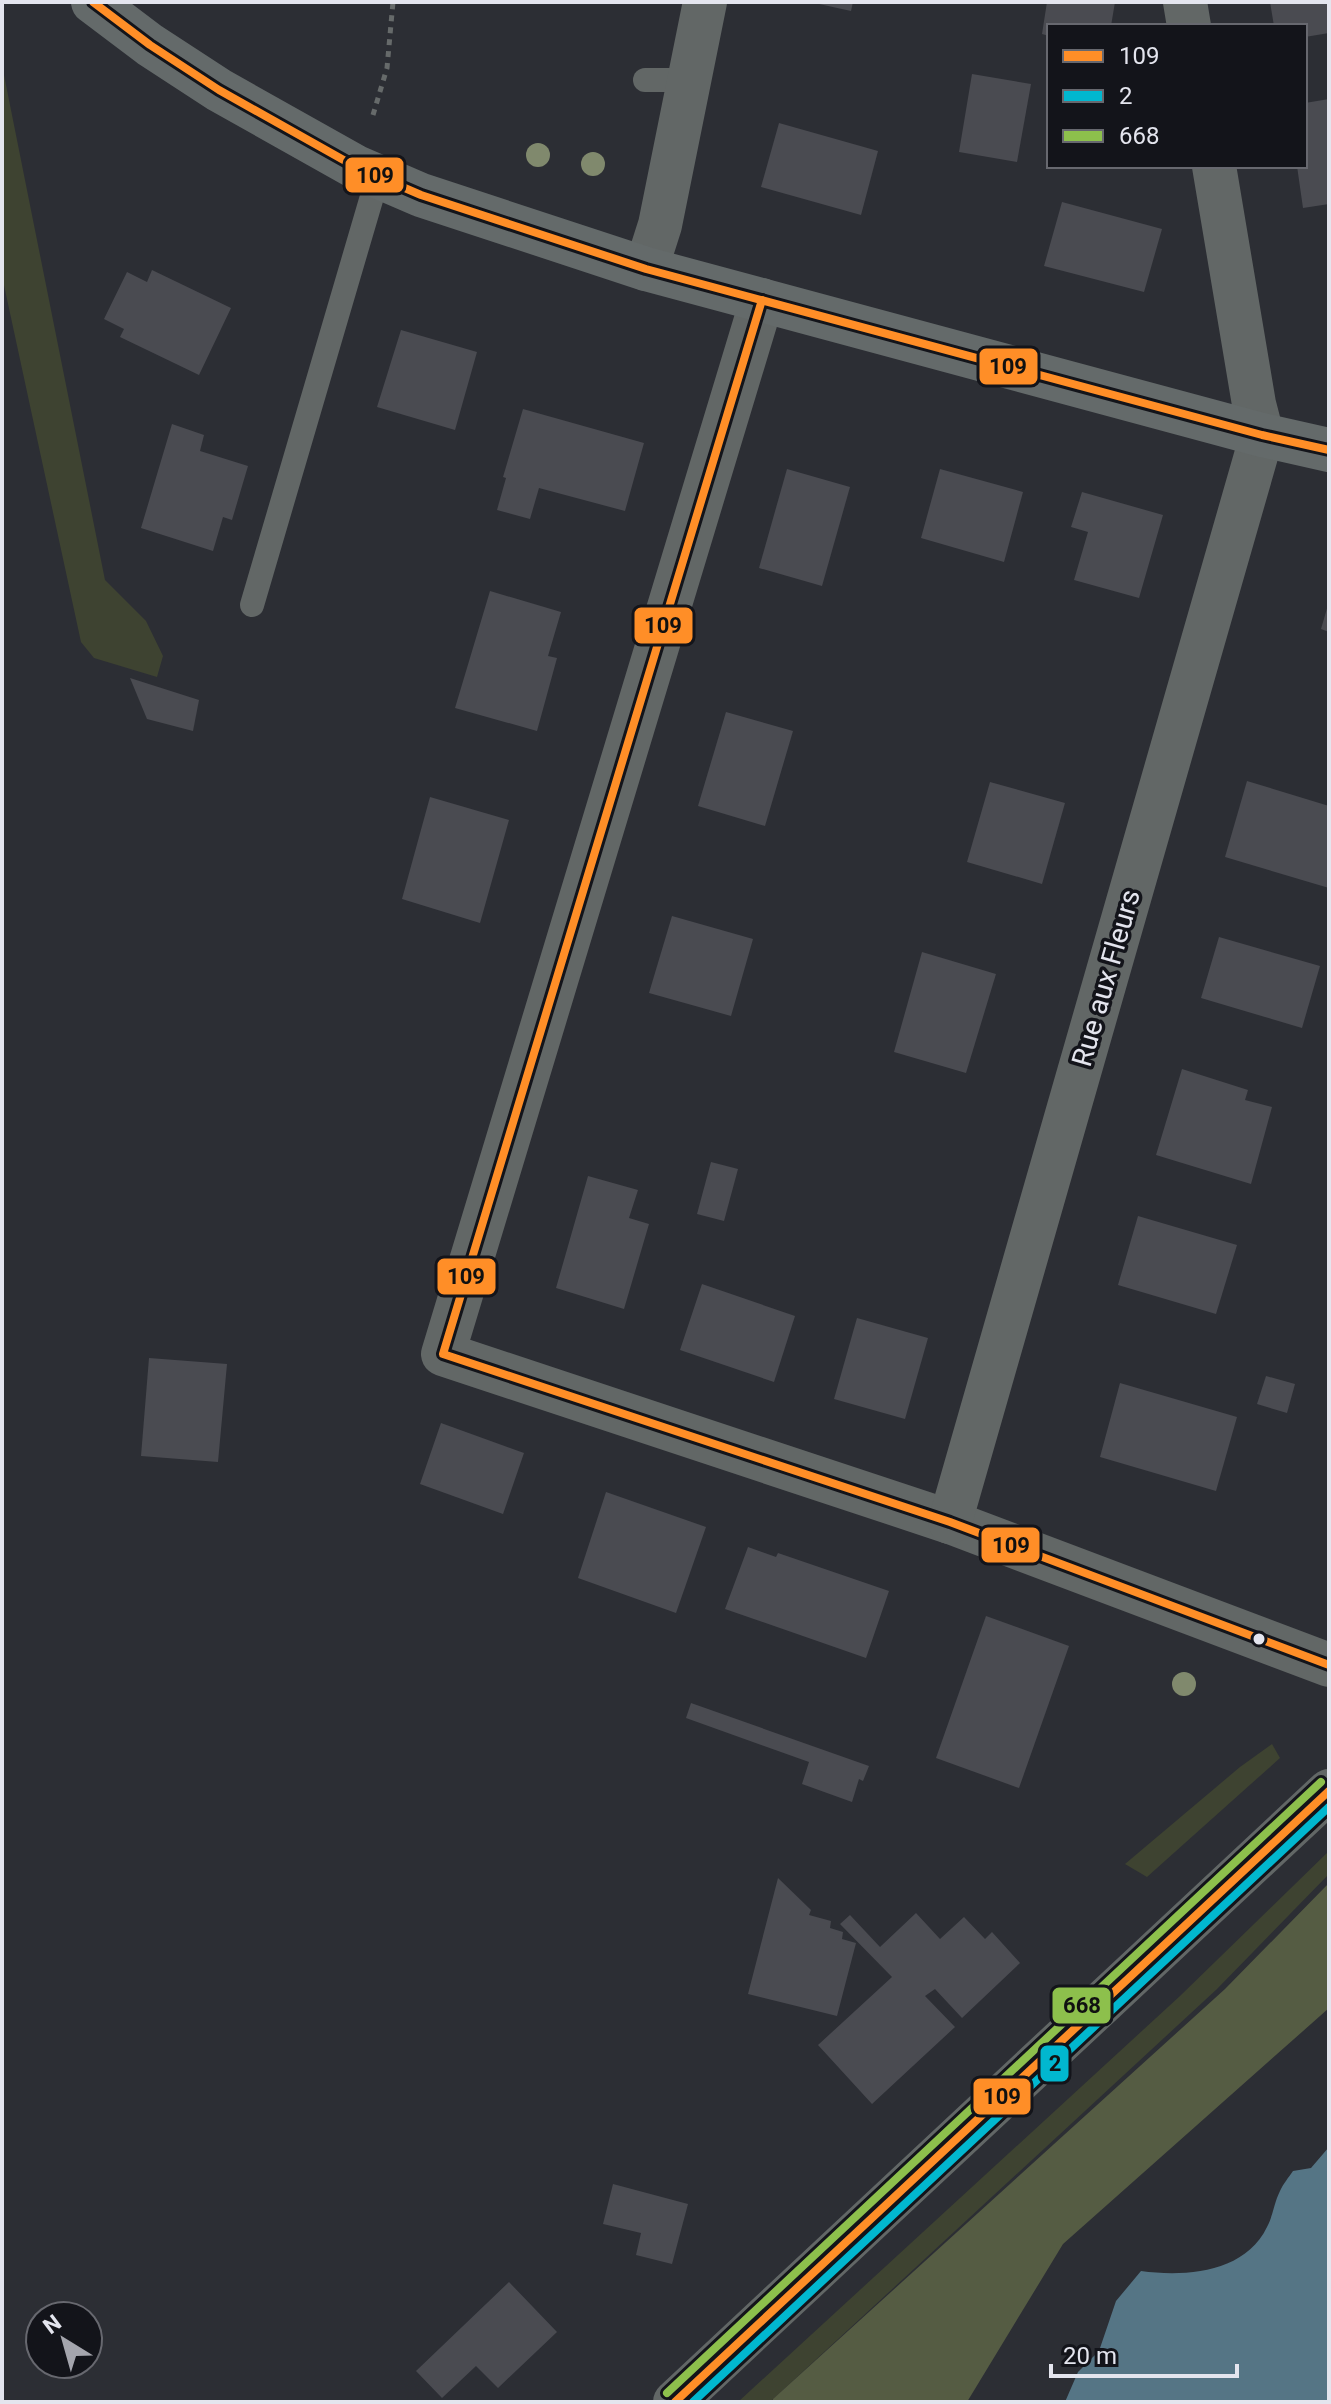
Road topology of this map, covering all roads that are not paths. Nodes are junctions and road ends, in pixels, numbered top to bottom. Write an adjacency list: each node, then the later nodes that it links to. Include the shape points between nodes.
1 (93, 2): 8 (main road, via 219,90)
2 (705, 2): 6 (street)
3 (1185, 2): 4 (street)
4 (1189, 24)
5 (645, 80): 6 (lane)
6 (690, 80): 9 (street)
7 (1214, 168): 11 (street)
8 (367, 172): 9 (main road); 13 (lane)
9 (646, 269): 10 (main road)
10 (762, 300): 11 (main road); 14 (street, via 443,1354)
11 (1262, 435): 12 (main road); 14 (street, Rue aux Fleurs)
12 (1329, 450)
13 (252, 605)
14 (950, 1522): 15 (street)
15 (1329, 1665)
16 (1329, 1791): 17 (street)
17 (675, 2402)

